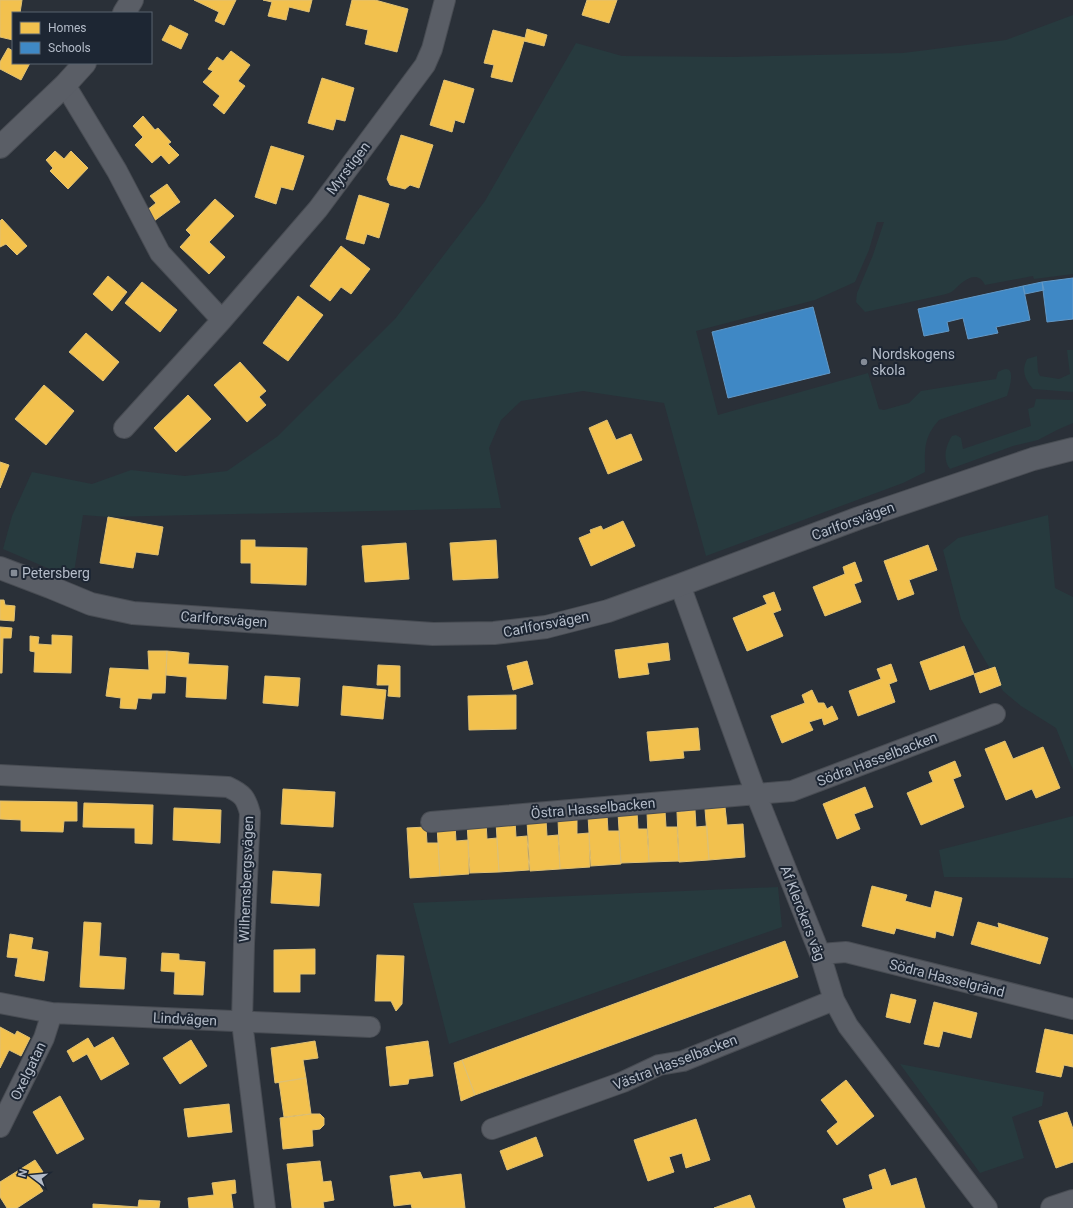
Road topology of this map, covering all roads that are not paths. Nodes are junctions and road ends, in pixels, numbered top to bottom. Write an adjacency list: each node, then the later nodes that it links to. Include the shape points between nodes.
1 (132, 0): 3 (street)
2 (445, 0): 7 (street, Myrstigen, via 425,65 318,209)
3 (125, 12)
4 (84, 64): 5 (street)
5 (65, 85): 6 (street); 7 (street, via 117,171 160,253)
6 (0, 148)
7 (222, 320): 8 (street, Myrstigen)
8 (124, 428)
9 (1073, 449): 11 (street, Carlforsvägen, via 1033,459 859,518)
10 (0, 568): 11 (street, Carlforsvägen, via 91,604 133,613 433,634 494,633 546,627 608,611)
11 (680, 585): 14 (street, Af Klerckers väg)
12 (995, 714): 14 (street, Södra Hasselbacken, via 792,791)
13 (0, 775): 21 (street, Wilhemsbergsvägen, via 228,787 239,792 247,801 250,814)
14 (756, 794): 15 (street, Östra Hasselbacken); 16 (street, Af Klerckers väg)
15 (431, 822)
16 (820, 954): 17 (street, Af Klerckers väg); 19 (street, Södra Hasselgränd, via 846,952)
17 (834, 1000): 24 (street, Västra Hasselbacken, via 683,1061 659,1065 624,1082); 27 (street, Af Klerckers väg, via 848,1026)
18 (0, 1003): 20 (street, Lindvägen)
19 (1073, 1009)
20 (52, 1013): 21 (street, Lindvägen); 23 (street, Oxelgatan, via 44,1038)
21 (242, 1022): 22 (street, Lindvägen); 26 (street, Wilhemsbergsvägen)
22 (370, 1027)
23 (0, 1127)
24 (492, 1129)
25 (1073, 1201): 28 (street)
26 (265, 1208)
27 (987, 1208)
28 (1052, 1208)

